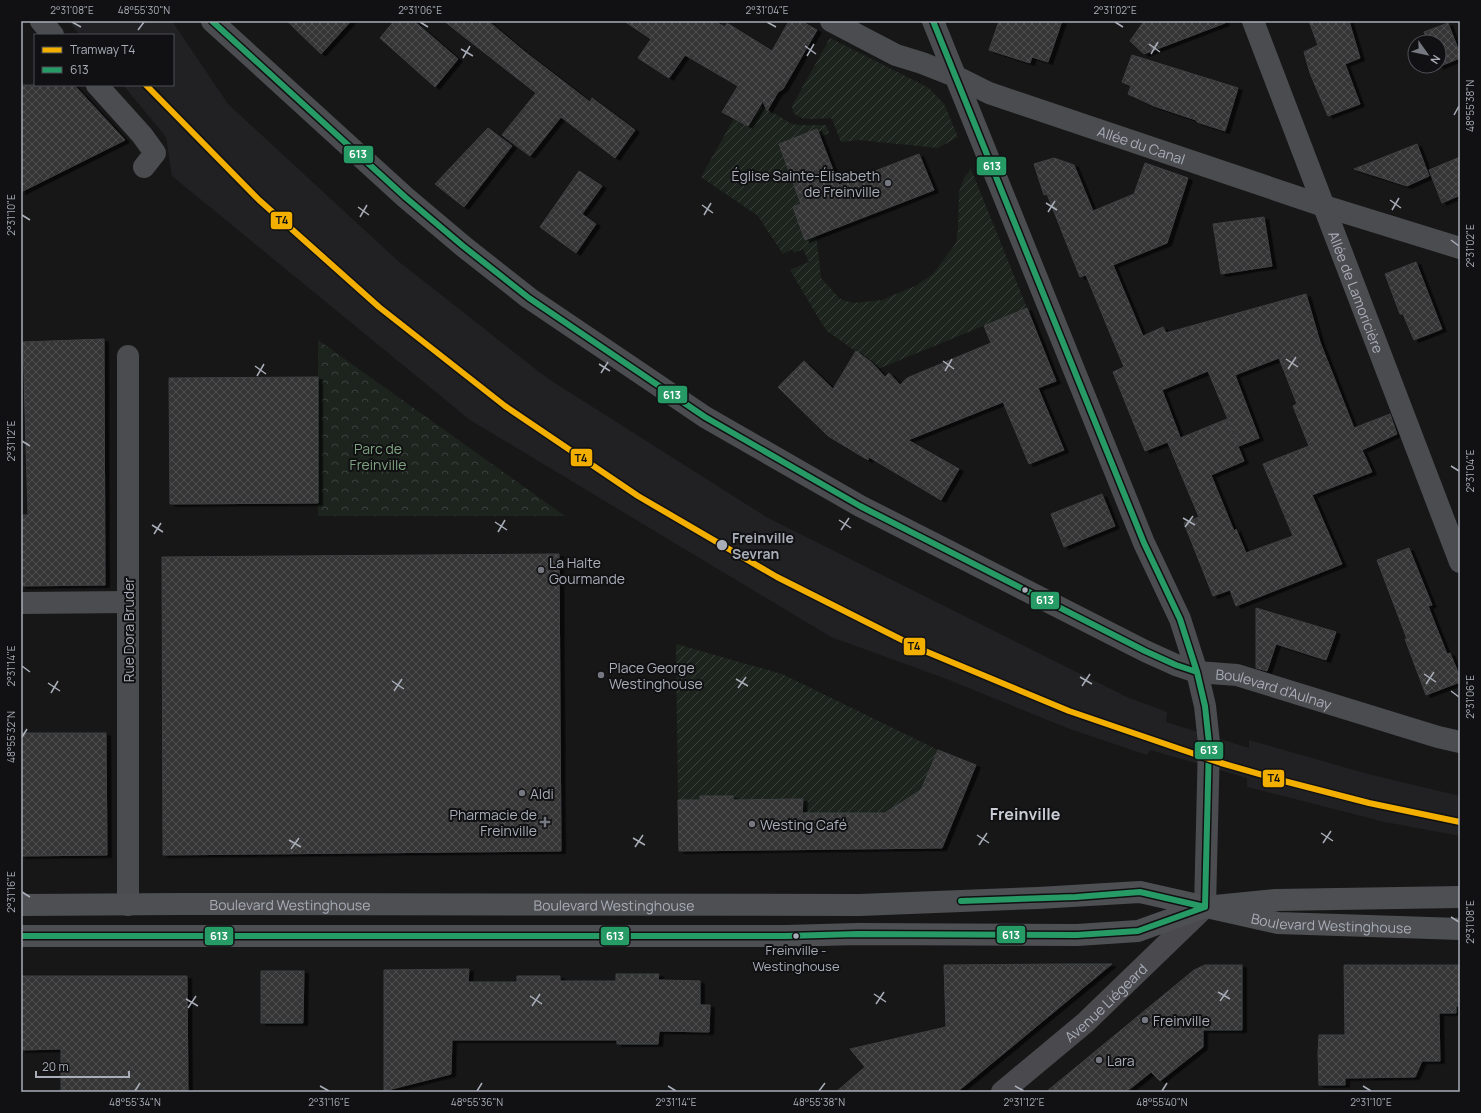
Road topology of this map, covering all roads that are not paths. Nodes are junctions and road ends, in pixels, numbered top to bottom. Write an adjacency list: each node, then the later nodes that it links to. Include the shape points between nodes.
1 (42, 21): 6 (street)
2 (831, 21): 7 (street, Allée du Canal, via 896,55)
3 (933, 21): 7 (street)
4 (1252, 21): 10 (street, Allée de Lamoricière)
5 (218, 27): 16 (street, Boulevard d'Aulnay, via 462,246 529,298 705,417 860,506 1145,651)
6 (52, 34)
7 (955, 76): 10 (street, Allée du Canal, via 989,93); 16 (street, via 1144,543 1180,619)
8 (98, 86): 9 (street, via 155,153)
9 (144, 167)
10 (1324, 206): 11 (street, Allée du Canal); 13 (street, Allée de Lamoricière)
11 (1460, 248)
12 (128, 356): 14 (street, Rue Dora Bruder)
13 (1460, 562)
14 (128, 602): 15 (street); 20 (street, Rue Dora Bruder)
15 (21, 603)
16 (1197, 672): 17 (street, Boulevard d'Aulnay, via 1237,675); 21 (street, via 1205,706 1208,743)
17 (1460, 742)
18 (1460, 896): 21 (main road, Boulevard Westinghouse, via 1276,900)
19 (21, 905): 20 (main road, Boulevard Westinghouse)
20 (128, 905): 21 (main road, Boulevard Westinghouse, via 860,904 1140,892)
21 (1205, 907): 22 (main road, Boulevard Westinghouse, via 1278,923); 23 (main road, Boulevard Westinghouse, via 1138,931 1077,935); 24 (street, Avenue Liégeard, via 1086,1022)
22 (1460, 929)
23 (21, 936)
24 (1002, 1092)

